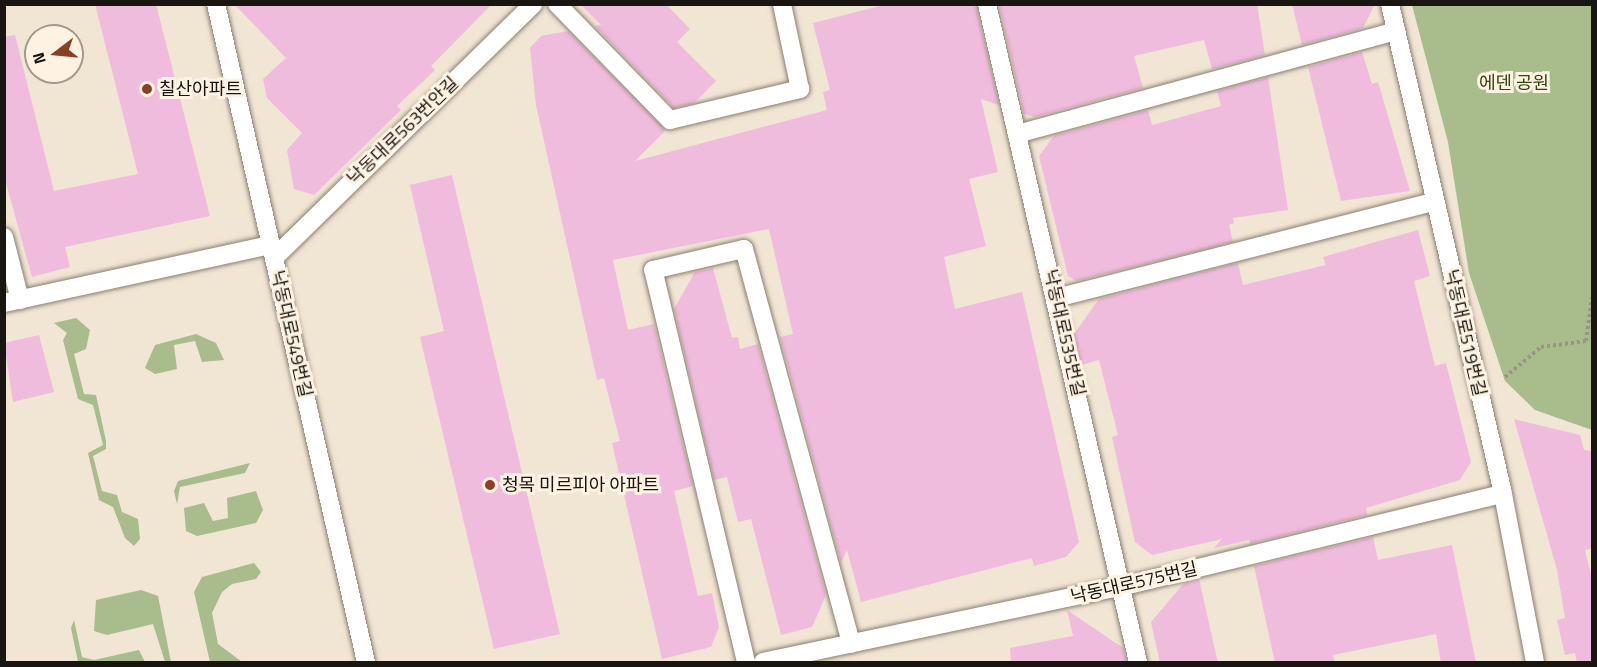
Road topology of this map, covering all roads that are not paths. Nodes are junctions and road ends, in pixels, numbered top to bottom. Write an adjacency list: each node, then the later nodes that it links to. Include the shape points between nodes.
1 (216, 4): 11 (lane, 낙동대로549번길)
2 (533, 4): 11 (lane, 낙동대로563번안길)
3 (557, 4): 4 (lane, via 670,120 800,89)
4 (782, 4)
5 (987, 4): 8 (lane, 낙동대로535번길)
6 (1390, 4): 7 (lane, 낙동대로519번길)
7 (1396, 31): 8 (lane); 9 (lane, 낙동대로519번길)
8 (1017, 134): 12 (lane, 낙동대로535번길)
9 (1434, 202): 12 (lane); 14 (lane, 낙동대로519번길)
10 (4, 237): 13 (lane)
11 (272, 251): 13 (lane); 17 (lane, 낙동대로549번길)
12 (1056, 298): 15 (lane, 낙동대로535번길)
13 (12, 302)
14 (1502, 494): 15 (lane, 낙동대로575번길); 21 (lane, 낙동대로519번길)
15 (1124, 586): 16 (lane, 낙동대로575번길); 20 (lane, 낙동대로535번길)
16 (851, 644): 18 (lane, via 744,249 653,270); 19 (lane, 낙동대로575번길)
17 (366, 663)
18 (746, 663)
19 (763, 663)
20 (1138, 663)
21 (1535, 663)

